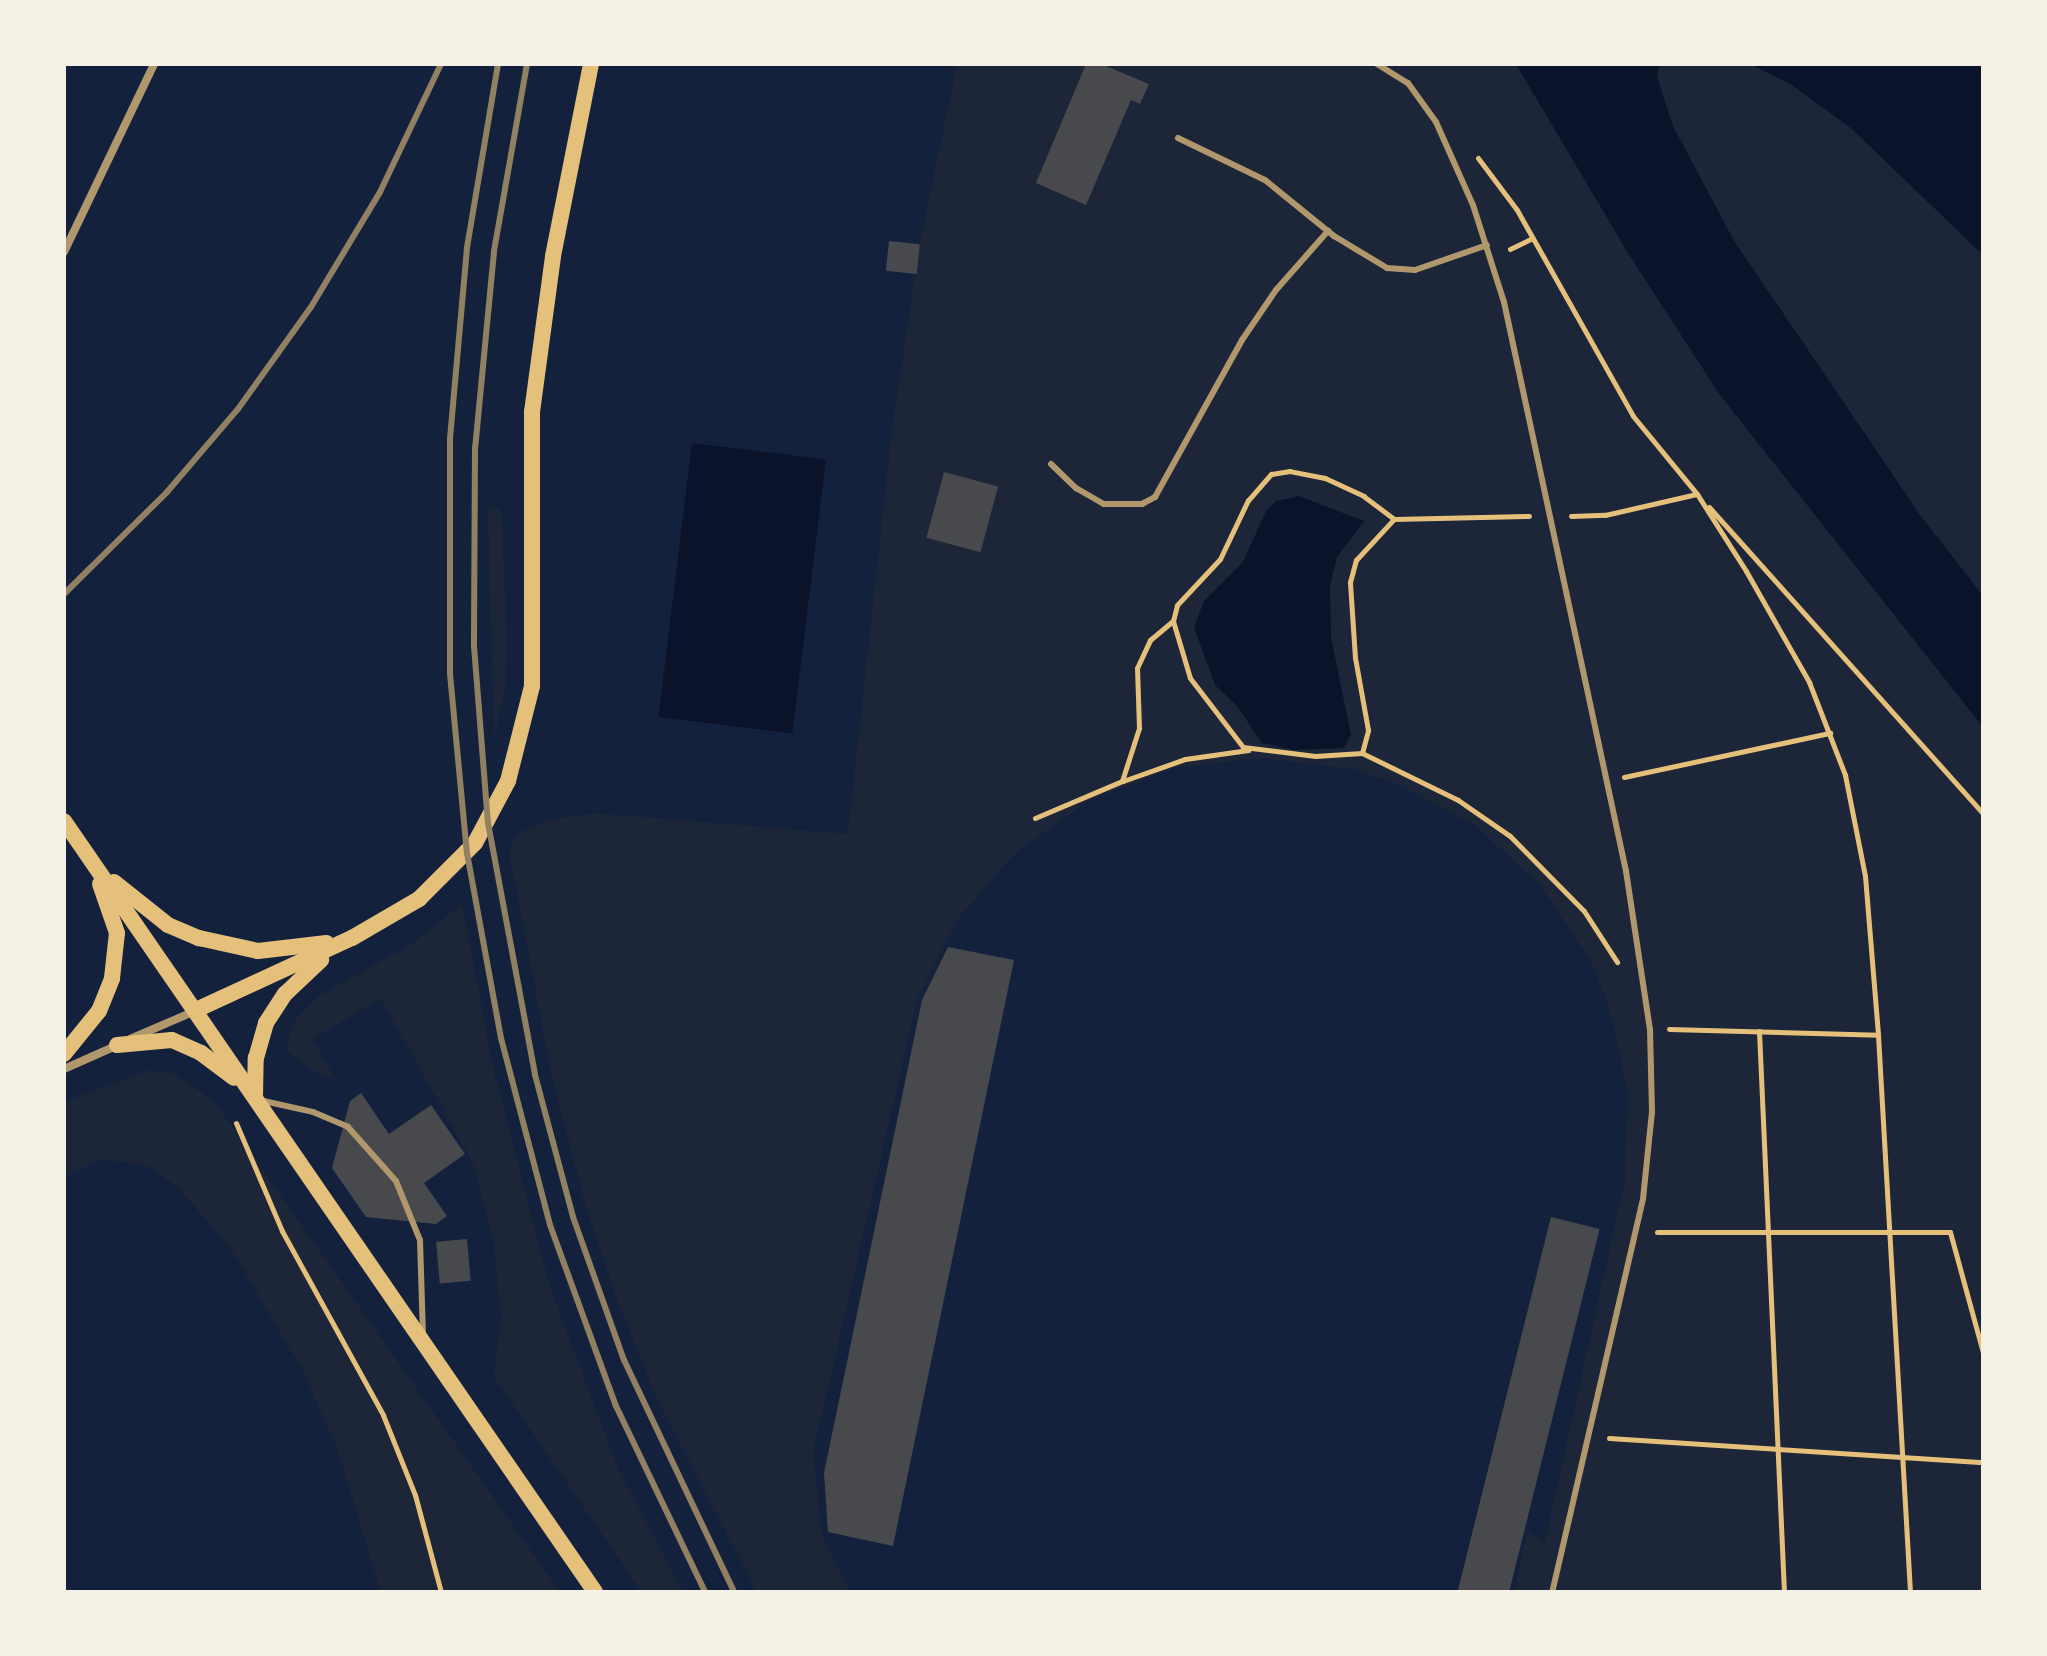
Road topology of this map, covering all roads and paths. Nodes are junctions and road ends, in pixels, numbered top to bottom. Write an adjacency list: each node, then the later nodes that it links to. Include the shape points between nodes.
1 (154, 64): 8 (street)
2 (591, 64): 23 (main road, via 553,256 532,412 532,686 508,781 485,828 450,873 389,919)
3 (1377, 64): 7 (lane, via 1397,74 1427,105 1460,171)
4 (1178, 138): 6 (lane, via 1265,180)
5 (1475, 154): 10 (path, via 1517,210 1633,416)
6 (1328, 231): 7 (lane, via 1402,272); 9 (lane, via 1276,290 1242,340 1155,497 1127,506 1104,504 1076,488)
7 (1487, 245): 11 (lane)
8 (64, 252)
9 (1051, 464)
10 (1697, 494): 11 (path, via 1605,515); 14 (path, via 1795,655); 19 (path)
11 (1552, 516): 12 (path); 17 (lane)
12 (1394, 519): 13 (path, via 1364,496 1325,478 1290,471 1271,474 1248,500 1220,559 1177,605); 16 (path, via 1356,560 1350,582 1355,658 1368,730)
13 (1173, 621): 15 (path, via 1197,693); 18 (path, via 1150,640 1137,668 1139,728)
14 (1830, 733): 17 (path); 28 (path, via 1845,775 1865,876)
15 (1250, 750): 16 (path, via 1315,756); 18 (path, via 1185,759)
16 (1362, 753): 24 (path, via 1458,800 1510,836 1584,911)
17 (1608, 780): 26 (lane)
18 (1122, 781): 20 (path)
19 (1983, 813)
20 (1035, 818)
21 (64, 821): 22 (main road)
22 (85, 851): 23 (main road, via 155,916 199,938 258,951); 25 (main road); 30 (main road, via 112,911 117,954 99,1011)
23 (352, 938): 25 (main road); 32 (main road, via 298,980 272,1012 258,1046)
24 (1621, 970)
25 (196, 1010): 29 (street); 32 (main road)
26 (1650, 1029): 27 (path); 34 (lane, via 1652,1112)
27 (1759, 1031): 28 (path); 36 (path)
28 (1878, 1035): 35 (path)
29 (117, 1045): 31 (street); 32 (main road, via 161,1039 182,1043 217,1063)
30 (64, 1054)
31 (64, 1069)
32 (255, 1099): 37 (main road); 37 (lane, via 313,1112 348,1127 396,1181 420,1240)
33 (233, 1115): 43 (path, via 282,1231 389,1430 419,1507)
34 (1636, 1231): 36 (path); 39 (lane)
35 (1889, 1233): 36 (path); 38 (path, via 1950,1232); 41 (path)
36 (1767, 1235): 40 (path)
37 (423, 1341): 44 (main road)
38 (1983, 1353)
39 (1584, 1437): 40 (path); 45 (lane)
40 (1774, 1450): 41 (path); 46 (path)
41 (1904, 1460): 42 (path); 47 (path)
42 (1983, 1462)
43 (441, 1592)
44 (595, 1592)
45 (1552, 1592)
46 (1784, 1592)
47 (1910, 1592)

